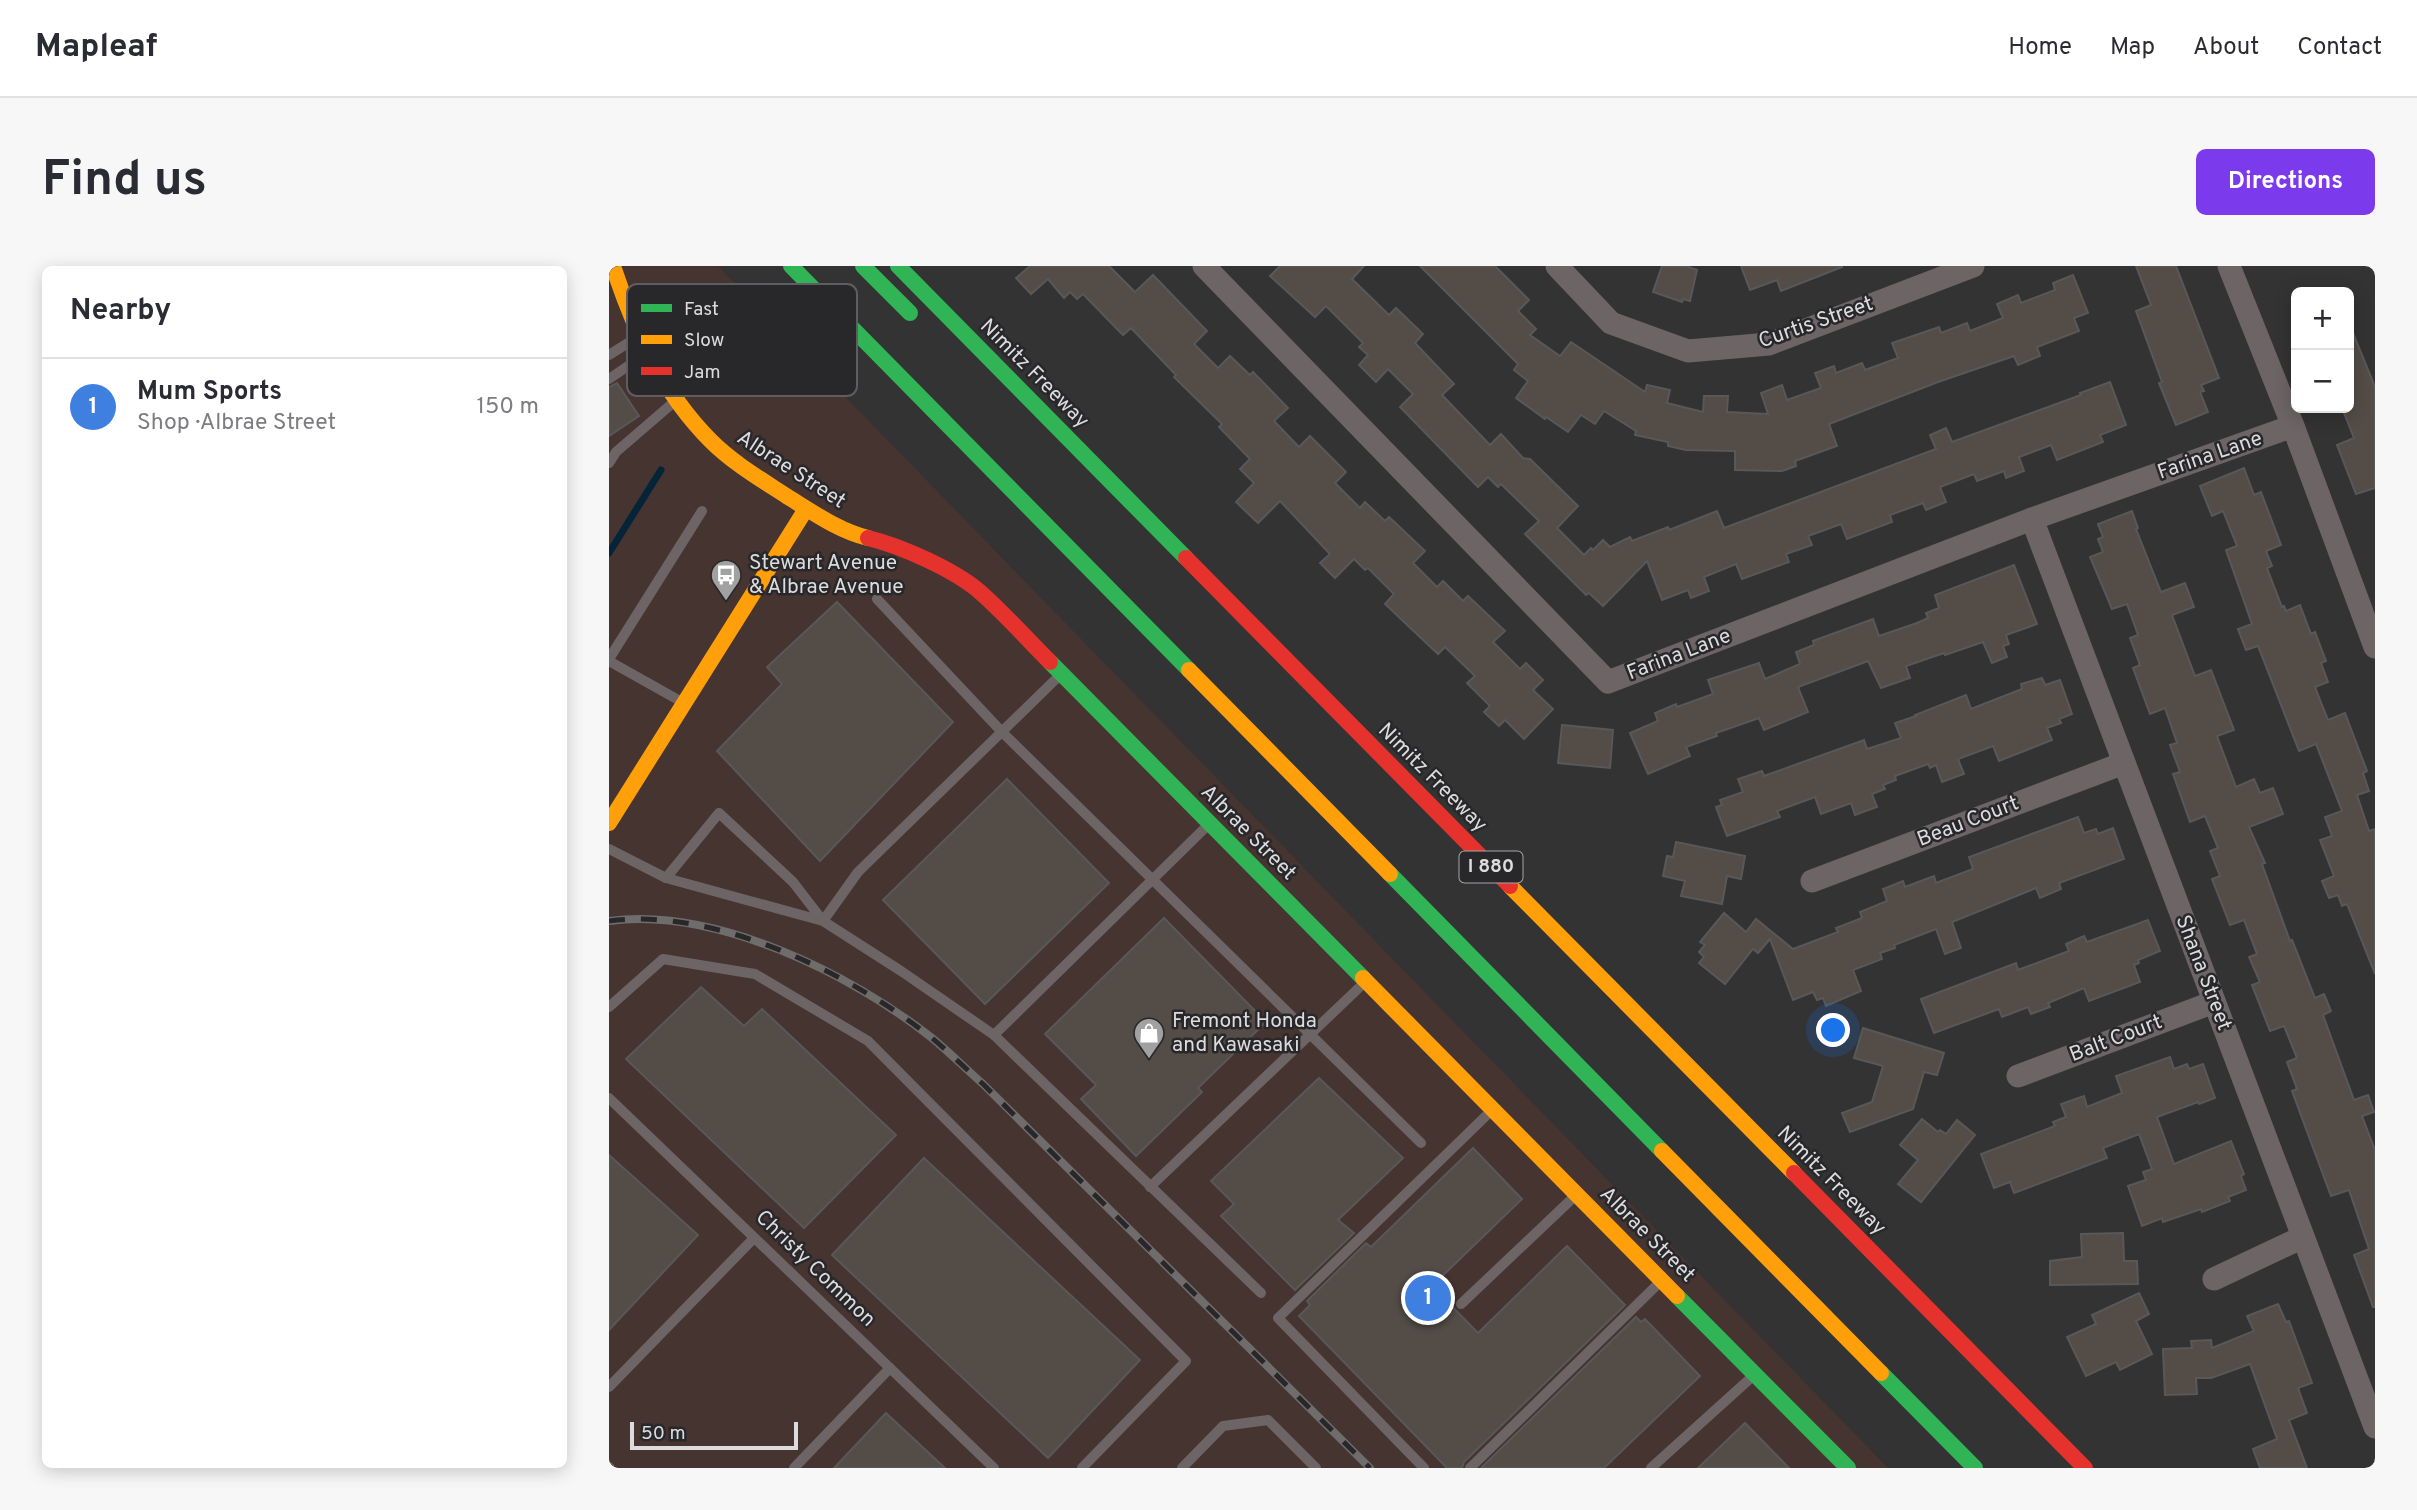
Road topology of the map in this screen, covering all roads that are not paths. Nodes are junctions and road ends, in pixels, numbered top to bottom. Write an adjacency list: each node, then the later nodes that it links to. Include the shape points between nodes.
1 (613, 266): 11 (main road, Albrae Street)
2 (791, 266): 10 (main road)
3 (863, 266): 12 (main road)
4 (898, 266): 70 (main road, Nimitz Freeway / I 880)
5 (1204, 266): 24 (street, Farina Lane, via 1608,682)
6 (1557, 266): 9 (street, Curtis Street, via 1611,323 1688,351 1769,344)
7 (1973, 266): 9 (street, Curtis Street)
8 (2229, 266): 20 (street)
9 (1946, 271)
10 (809, 284)
11 (627, 311)
12 (922, 326)
13 (857, 333): 69 (main road)
14 (627, 344): 15 (lane)
15 (609, 355)
16 (627, 367): 17 (lane)
17 (609, 379)
18 (674, 396): 19 (main road, Albrae Street)
19 (677, 400): 21 (lane); 22 (main road, Albrae Street, via 712,442)
20 (2293, 426): 24 (street, Farina Lane); 26 (street)
21 (609, 463)
22 (806, 509): 28 (main road, Albrae Street, via 853,534 893,544 932,562 979,591); 29 (main road)
23 (702, 512): 27 (lane)
24 (2032, 519): 31 (street, Shana Street)
25 (877, 599): 30 (lane)
26 (2375, 647)
27 (609, 660): 29 (lane)
28 (1061, 674): 30 (lane); 33 (main road, Albrae Street)
29 (684, 704): 32 (main road)
30 (1002, 732): 36 (lane); 38 (lane, via 858,872)
31 (2124, 763): 37 (street, Beau Court); 40 (street, Shana Street)
32 (609, 823)
33 (1210, 824): 36 (lane); 39 (main road, Albrae Street)
34 (609, 849): 35 (lane)
35 (666, 878): 38 (lane); 38 (lane, via 719,813 793,882)
36 (1151, 878): 42 (lane); 43 (lane)
37 (1812, 881)
38 (823, 920): 43 (lane)
39 (1366, 981): 42 (lane); 46 (main road, Albrae Street)
40 (2214, 1002): 44 (street, Balt Court); 50 (street, Shana Street)
41 (609, 1007): 63 (lane, via 663,959 755,974 868,1041 1186,1361)
42 (1308, 1034): 47 (lane); 48 (lane)
43 (994, 1035): 48 (lane)
44 (2018, 1076)
45 (609, 1098): 51 (lane, Christy Common)
46 (1492, 1109): 49 (main road, Albrae Street); 66 (lane, via 1277,1318)
47 (1421, 1143)
48 (1150, 1187): 54 (lane)
49 (1577, 1194): 53 (main road, Albrae Street); 55 (lane)
50 (2303, 1237): 52 (street); 59 (street, Shana Street)
51 (754, 1238): 56 (lane, Christy Common); 58 (lane)
52 (2214, 1279)
53 (1662, 1280): 57 (main road, Albrae Street); 67 (lane)
54 (1261, 1293)
55 (1461, 1304)
56 (890, 1368): 61 (lane); 62 (lane, Christy Common)
57 (1755, 1374): 60 (main road, Albrae Street); 68 (lane)
58 (609, 1387)
59 (2375, 1427)
60 (1838, 1465)
61 (794, 1468)
62 (993, 1468)
63 (1083, 1468)
64 (1182, 1468): 65 (lane, via 1223,1426 1268,1420)
65 (1316, 1468)
66 (1425, 1468)
67 (1470, 1468)
68 (1651, 1468)
69 (1975, 1468)
70 (2085, 1468)

